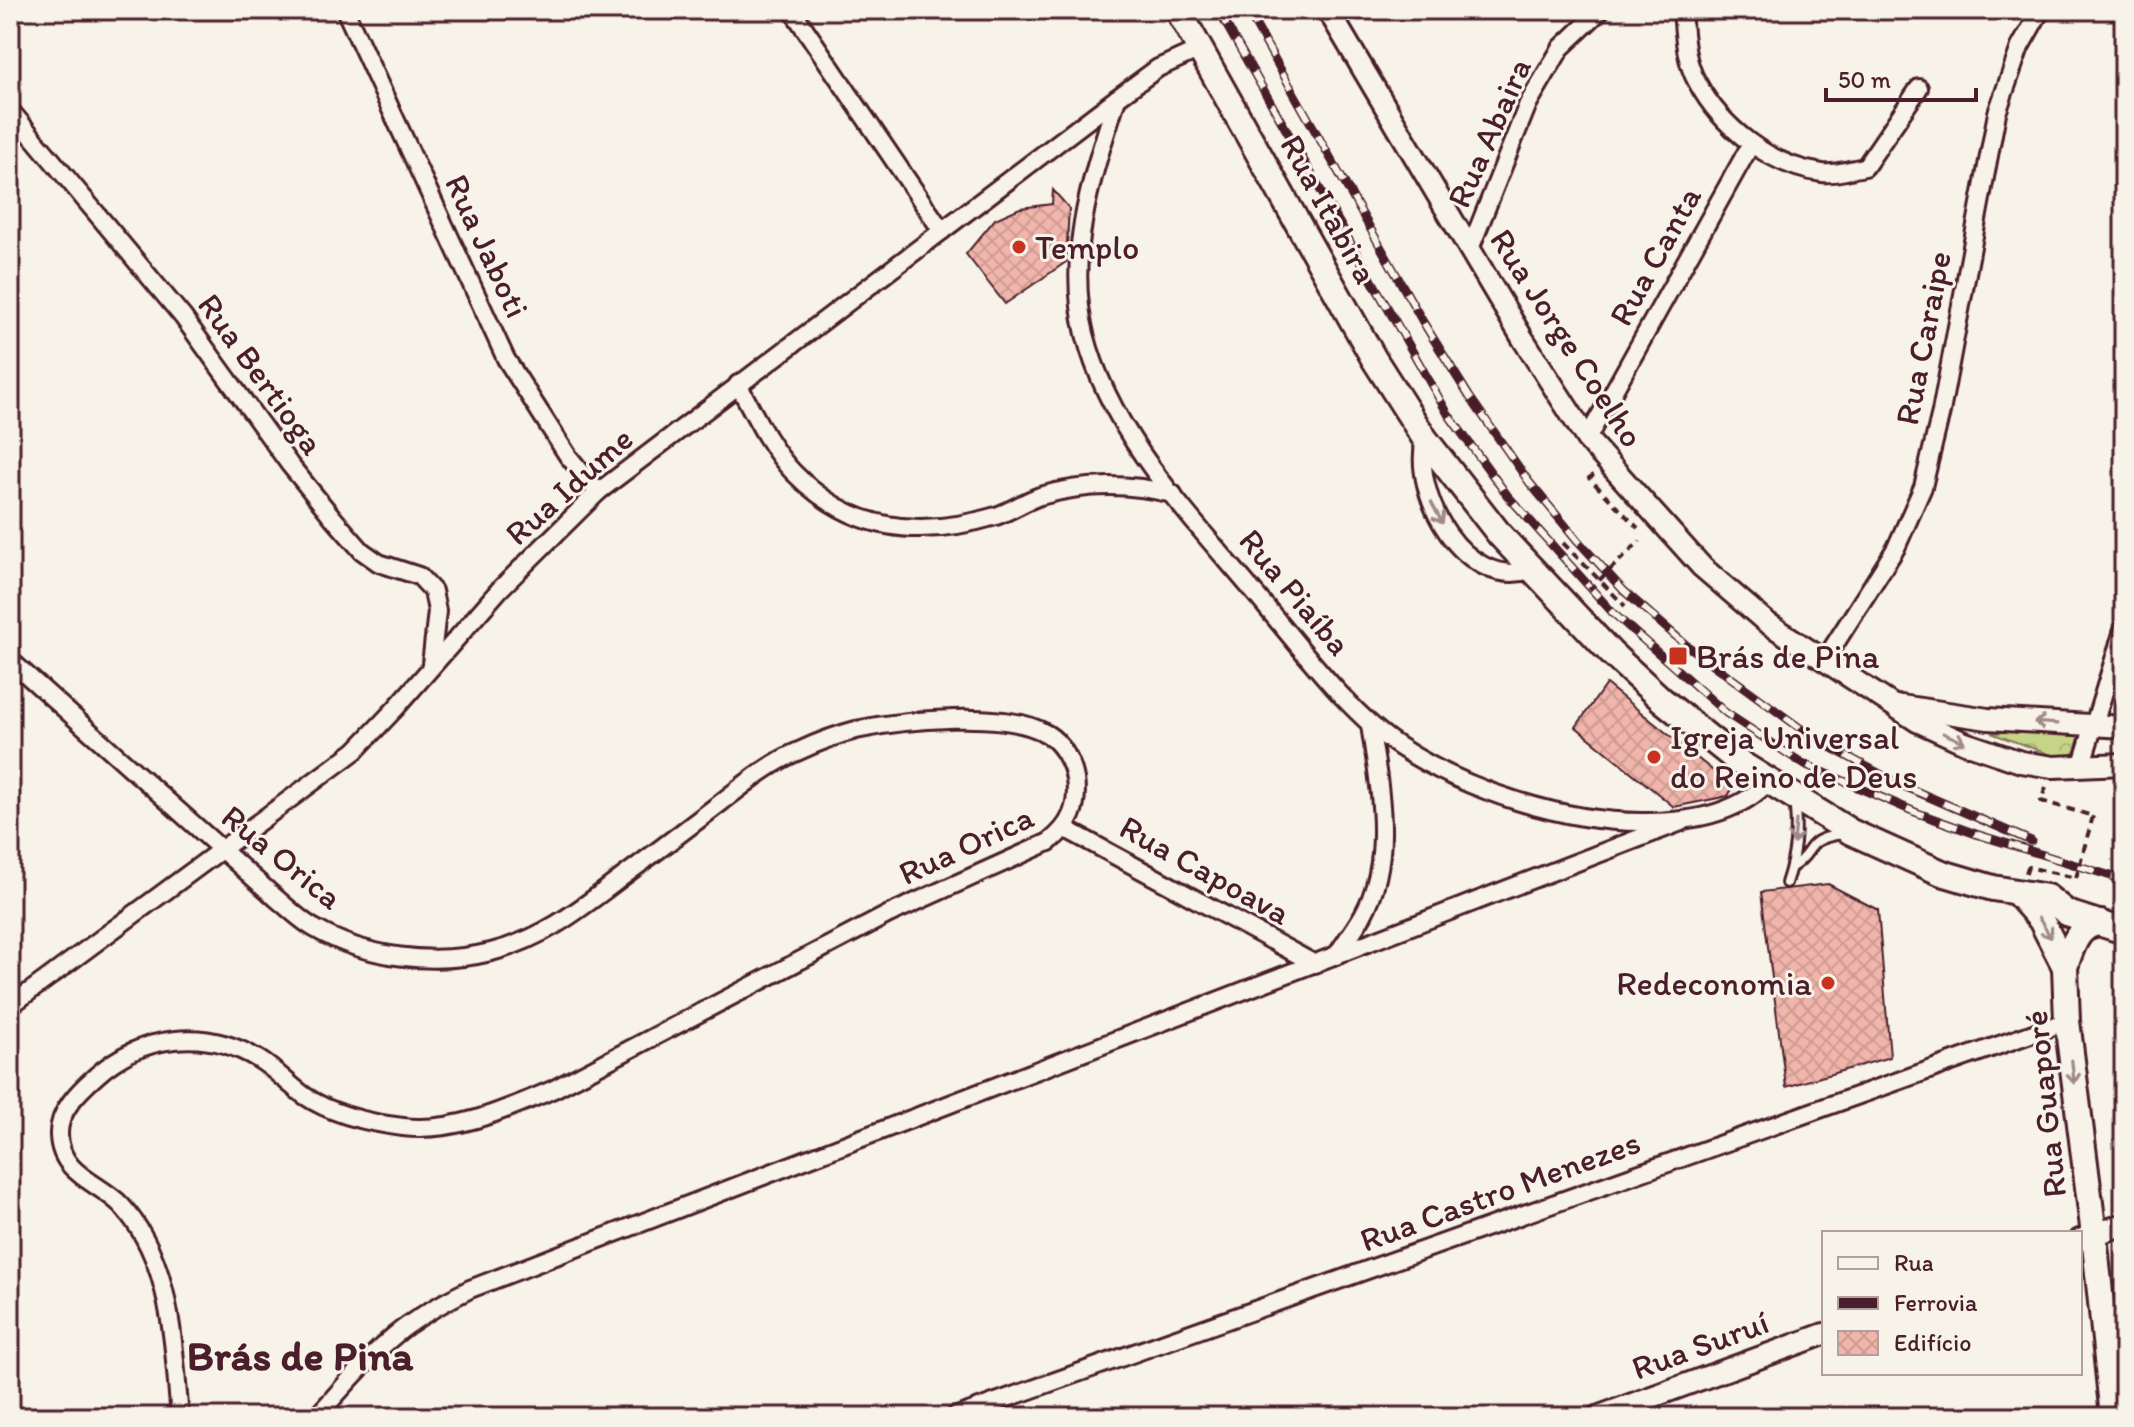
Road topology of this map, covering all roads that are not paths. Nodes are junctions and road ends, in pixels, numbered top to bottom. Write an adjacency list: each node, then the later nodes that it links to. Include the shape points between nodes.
1 (345, 10): 18 (street, Rua Jaboti, via 506,359 568,456)
2 (792, 10): 13 (street)
3 (1178, 10): 8 (main road, Rua Itabira)
4 (1328, 10): 14 (street, Rua Jorge Coelho)
5 (1601, 10): 14 (street, Rua Abaira, via 1561,48 1528,104)
6 (1682, 10): 12 (street, via 1695,80 1717,112)
7 (2041, 10): 23 (street, Rua Caraipe, via 2020,47 1997,113 1923,487 1896,548)
8 (1200, 49): 10 (street, Rua Idume, via 1158,68); 16 (main road, Rua Itabira, via 1374,359)
9 (1919, 88): 12 (street, via 1865,167 1824,174)
10 (1117, 98): 13 (street, Rua Idume); 19 (street, Rua Piaíba, via 1080,231 1080,301 1100,380)
11 (10, 110): 24 (street, Rua Bertioga, via 183,317 343,530 379,563 419,576 433,591 437,611)
12 (1751, 144): 17 (street, Rua Canta)
13 (942, 231): 15 (street, Rua Idume)
14 (1470, 249): 17 (street, Rua Jorge Coelho)
15 (738, 384): 18 (street, Rua Idume); 19 (street, via 793,472 829,502 867,521 910,530 959,527 1039,496 1078,488 1142,486)
16 (1425, 439): 20 (main road, Rua Itabira); 20 (street, one-way to 20, via 1425,486 1446,530 1490,570)
17 (1587, 439): 23 (street, Rua Jorge Coelho, via 1702,567 1766,622)
18 (598, 492): 24 (street, Rua Idume)
19 (1173, 494): 26 (street, Rua Piaíba)
20 (1531, 570): 31 (main road, Rua Itabira, via 1662,700)
21 (2124, 627): 27 (street)
22 (10, 660): 36 (street, Rua Orica)
23 (1824, 661): 25 (street, Rua Jorge Coelho)
24 (430, 667): 36 (street, Rua Idume, via 355,751)
25 (1892, 705): 27 (street, one-way to 25, via 1988,719); 30 (street, Rua Jorge Coelho, one-way to 30, via 1965,743 2020,762)
26 (1370, 725): 33 (street, Rua Piaíba, via 1427,762 1518,802 1611,822); 42 (street, via 1383,827 1377,875 1365,913)
27 (2095, 726): 28 (street); 30 (street)
28 (2124, 727)
29 (2124, 764): 30 (street, Rua Jorge Coelho)
30 (2081, 767)
31 (1768, 782): 32 (main road, Rua Itabira); 33 (street, Rua Piaíba, via 1737,805)
32 (1793, 798): 35 (main road, Rua Itabira); 37 (lane, one-way to 37)
33 (1681, 822): 42 (street)
34 (1066, 829): 36 (street, Rua Orica, via 1074,809 1075,780 1067,753 1047,734 1016,723 979,719 854,731 796,752 742,786 534,939 445,959 357,947 314,928); 43 (street, Rua Capoava); 50 (street, Rua Orica, via 1023,856 889,914 554,1089 456,1125 406,1128 359,1120 307,1098 258,1059 224,1043 184,1038 148,1044 113,1061 79,1092 61,1118 59,1138 79,1176 120,1204 153,1259 173,1333)
35 (1851, 832): 37 (lane, via 1816,840); 39 (main road, Rua Itabira, via 1942,873)
36 (223, 850): 45 (street, Rua Idume)
37 (1792, 867): 38 (lane)
38 (1786, 883)
39 (2018, 894): 40 (main road, Rua Itabira, via 2047,897 2067,913); 44 (main road, Rua Guaporé, one-way to 44, via 2041,920)
40 (2101, 923): 41 (main road, Rua Itabira); 44 (main road, via 2079,935)
41 (2124, 931)
42 (1336, 956): 43 (street)
43 (1315, 964): 51 (street, via 470,1289 396,1334)
44 (2065, 967): 46 (main road, Rua Guaporé)
45 (10, 1006)
46 (2067, 1021): 48 (main road, Rua Guaporé, one-way to 48); 52 (street, Rua Castro Menezes)
47 (2124, 1224): 48 (street)
48 (2087, 1237): 54 (main road, Rua Guaporé)
49 (1822, 1335): 53 (street, Rua Suruí)
50 (180, 1417)
51 (316, 1417)
52 (954, 1417)
53 (1597, 1417)
54 (2113, 1417)

